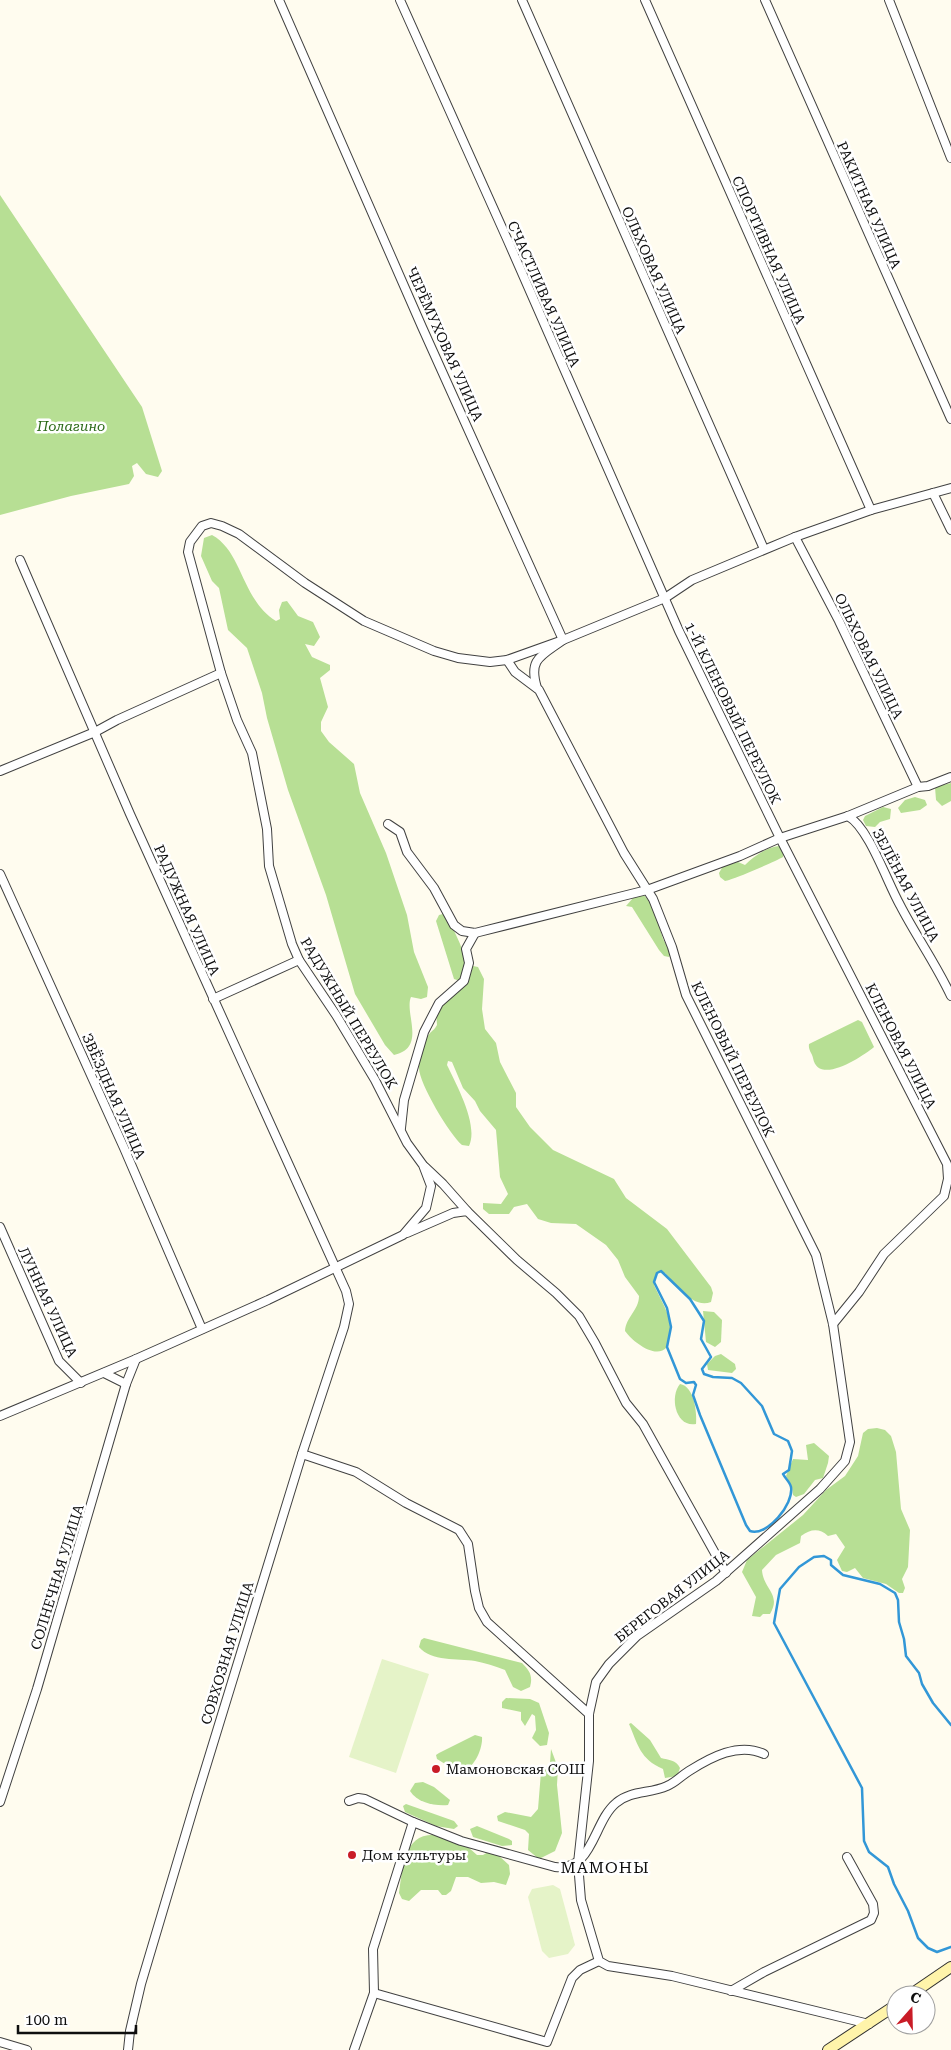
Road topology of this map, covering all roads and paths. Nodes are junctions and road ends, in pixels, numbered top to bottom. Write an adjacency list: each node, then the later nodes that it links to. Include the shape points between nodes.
1 (279, 0): 17 (street, ЧЕРЁМУХОВАЯ УЛИЦА)
2 (400, 0): 16 (street, СЧАСТЛИВАЯ УЛИЦА)
3 (522, 0): 14 (street, ОЛЬХОВАЯ УЛИЦА)
4 (644, 0): 11 (street, СПОРТИВНАЯ УЛИЦА)
5 (765, 0): 8 (street, РАКИТНАЯ УЛИЦА)
6 (889, 0): 7 (street)
7 (951, 158)
8 (951, 419)
9 (951, 488): 10 (street)
10 (933, 493): 11 (street); 12 (street)
11 (871, 510): 13 (street)
12 (951, 530)
13 (795, 537): 14 (street); 24 (street, ОЛЬХОВАЯ УЛИЦА)
14 (764, 549): 16 (street, via 692,580)
15 (20, 560): 21 (street, РАДУЖНАЯ УЛИЦА)
16 (664, 598): 17 (street); 27 (street, 1-Й КЛЕНОВЫЙ ПЕРЕУЛОК)
17 (563, 640): 18 (street); 20 (street, via 535,663 532,671)
18 (507, 660): 19 (street, РАДУЖНЫЙ ПЕРЕУЛОК, via 490,662 458,658 380,630 339,606 246,539 215,523 205,524 190,542 189,558); 20 (street, КЛЕНОВЫЙ ПЕРЕУЛОК, via 515,672)
19 (221, 673): 21 (street); 31 (street, РАДУЖНЫЙ ПЕРЕУЛОК, via 252,753 265,819 269,866 286,929)
20 (537, 688): 29 (street, КЛЕНОВЫЙ ПЕРЕУЛОК, via 627,859)
21 (95, 732): 22 (street); 33 (street, РАДУЖНАЯ УЛИЦА)
22 (0, 771)
23 (951, 777): 24 (street)
24 (918, 787): 25 (street)
25 (848, 816): 27 (street); 32 (street, ЗЕЛЁНАЯ УЛИЦА, via 864,832 900,906)
26 (388, 824): 30 (street, via 400,832 408,852 434,888 454,925 462,931)
27 (780, 838): 29 (street); 36 (street, КЛЕНОВАЯ УЛИЦА, via 946,1161 949,1174)
28 (0, 874): 42 (street, ЗВЁЗДНАЯ УЛИЦА)
29 (647, 890): 30 (street); 41 (street, КЛЕНОВЫЙ ПЕРЕУЛОК, via 672,947 686,995 816,1255)
30 (475, 933): 34 (street, via 466,948 469,963 464,981 439,1003 424,1032 404,1100)
31 (299, 960): 33 (street); 34 (street, РАДУЖНЫЙ ПЕРЕУЛОК, via 336,1014)
32 (951, 996)
33 (213, 999): 40 (street, РАДУЖНАЯ УЛИЦА)
34 (401, 1131): 35 (street, РАДУЖНЫЙ ПЕРЕУЛОК)
35 (423, 1165): 37 (street); 39 (street, РАДУЖНЫЙ ПЕРЕУЛОК, via 431,1186 429,1202)
36 (947, 1194): 41 (street, КЛЕНОВАЯ УЛИЦА, via 884,1254)
37 (467, 1211): 39 (street, via 453,1213); 50 (street, via 579,1316 626,1403 643,1424)
38 (0, 1227): 45 (street, ЛУННАЯ УЛИЦА, via 59,1361)
39 (403, 1234): 40 (street, РАДУЖНЫЙ ПЕРЕУЛОК)
40 (334, 1268): 42 (street, РАДУЖНЫЙ ПЕРЕУЛОК); 49 (street, СОВХОЗНАЯ УЛИЦА, via 346,1291 348,1310)
41 (833, 1324): 48 (street, КЛЕНОВЫЙ ПЕРЕУЛОК, via 848,1416)
42 (202, 1329): 43 (street, РАДУЖНЫЙ ПЕРЕУЛОК)
43 (136, 1359): 44 (street, РАДУЖНЫЙ ПЕРЕУЛОК); 46 (street, СОЛНЕЧНАЯ УЛИЦА)
44 (104, 1373): 45 (street, РАДУЖНЫЙ ПЕРЕУЛОК); 46 (street)
45 (80, 1383): 47 (street, РАДУЖНЫЙ ПЕРЕУЛОК)
46 (126, 1384): 54 (street, СОЛНЕЧНАЯ УЛИЦА, via 37,1688)
47 (0, 1416)
48 (849, 1449): 50 (street, БЕРЕГОВАЯ УЛИЦА, via 845,1461 826,1484)
49 (302, 1454): 51 (street, via 356,1472 406,1504 459,1530 468,1544 479,1608 487,1622); 67 (street, СОВХОЗНАЯ УЛИЦА, via 141,1984)
50 (726, 1572): 51 (street, БЕРЕГОВАЯ УЛИЦА, via 652,1624 624,1648 596,1682)
51 (589, 1714): 57 (street, БЕРЕГОВАЯ УЛИЦА, via 589,1762)
52 (764, 1754): 57 (street, via 747,1749 726,1753 693,1769 670,1786 635,1793 620,1800 610,1809)
53 (349, 1801): 55 (street, via 365,1799)
54 (0, 1802)
55 (413, 1822): 57 (street, via 461,1841 555,1867 567,1868); 62 (street, via 372,1955)
56 (847, 1857): 61 (street, via 873,1904 871,1920)
57 (578, 1864): 58 (street, БЕРЕГОВАЯ УЛИЦА, via 581,1900)
58 (599, 1961): 61 (street, via 608,1966 672,1976); 62 (street, via 580,1970 572,1978 547,2042)
59 (951, 1967): 60 (street)
60 (925, 1985)
61 (731, 1991): 64 (street)
62 (374, 1993): 68 (street)
63 (886, 2012): 64 (street)
64 (869, 2024): 69 (street)
65 (0, 2042): 66 (street)
66 (27, 2050)
67 (128, 2050)
68 (354, 2050)
69 (828, 2050)

